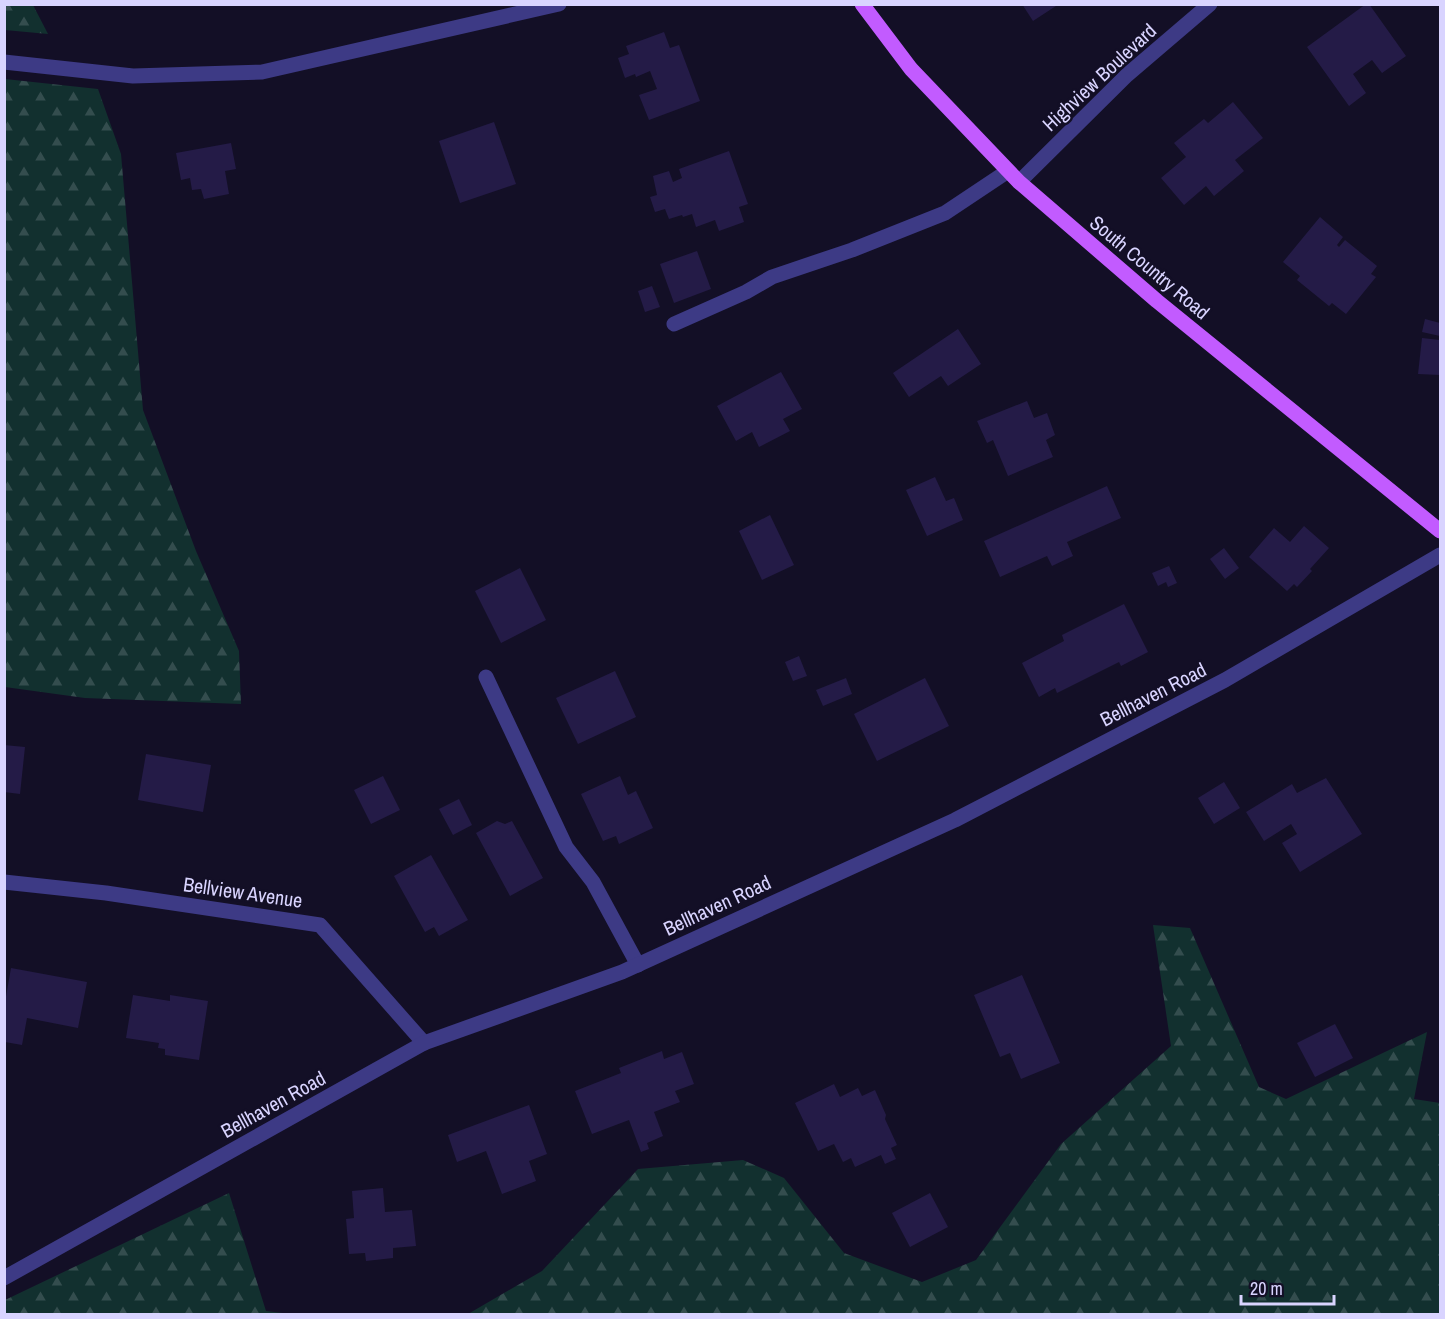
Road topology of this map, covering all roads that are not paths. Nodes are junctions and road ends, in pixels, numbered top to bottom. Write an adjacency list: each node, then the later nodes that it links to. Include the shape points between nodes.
1 (559, 4): 4 (street, via 262,72 133,76)
2 (862, 4): 5 (main road, South Country Road, via 911,69)
3 (1210, 4): 6 (street, Highview Boulevard, via 1126,75)
4 (4, 62)
5 (1008, 171): 6 (main road, South Country Road); 7 (street, via 945,213 772,277)
6 (1019, 182): 8 (main road, South Country Road, via 1157,301)
7 (674, 324)
8 (1440, 531)
9 (1440, 555): 12 (street, Bellhaven Road, via 1225,680 965,814)
10 (486, 677): 12 (street, via 566,847 593,882)
11 (4, 882): 13 (street, Bellview Avenue, via 320,925)
12 (638, 965): 13 (street, Bellhaven Road)
13 (424, 1043): 14 (street, Bellhaven Road)
14 (4, 1278)

